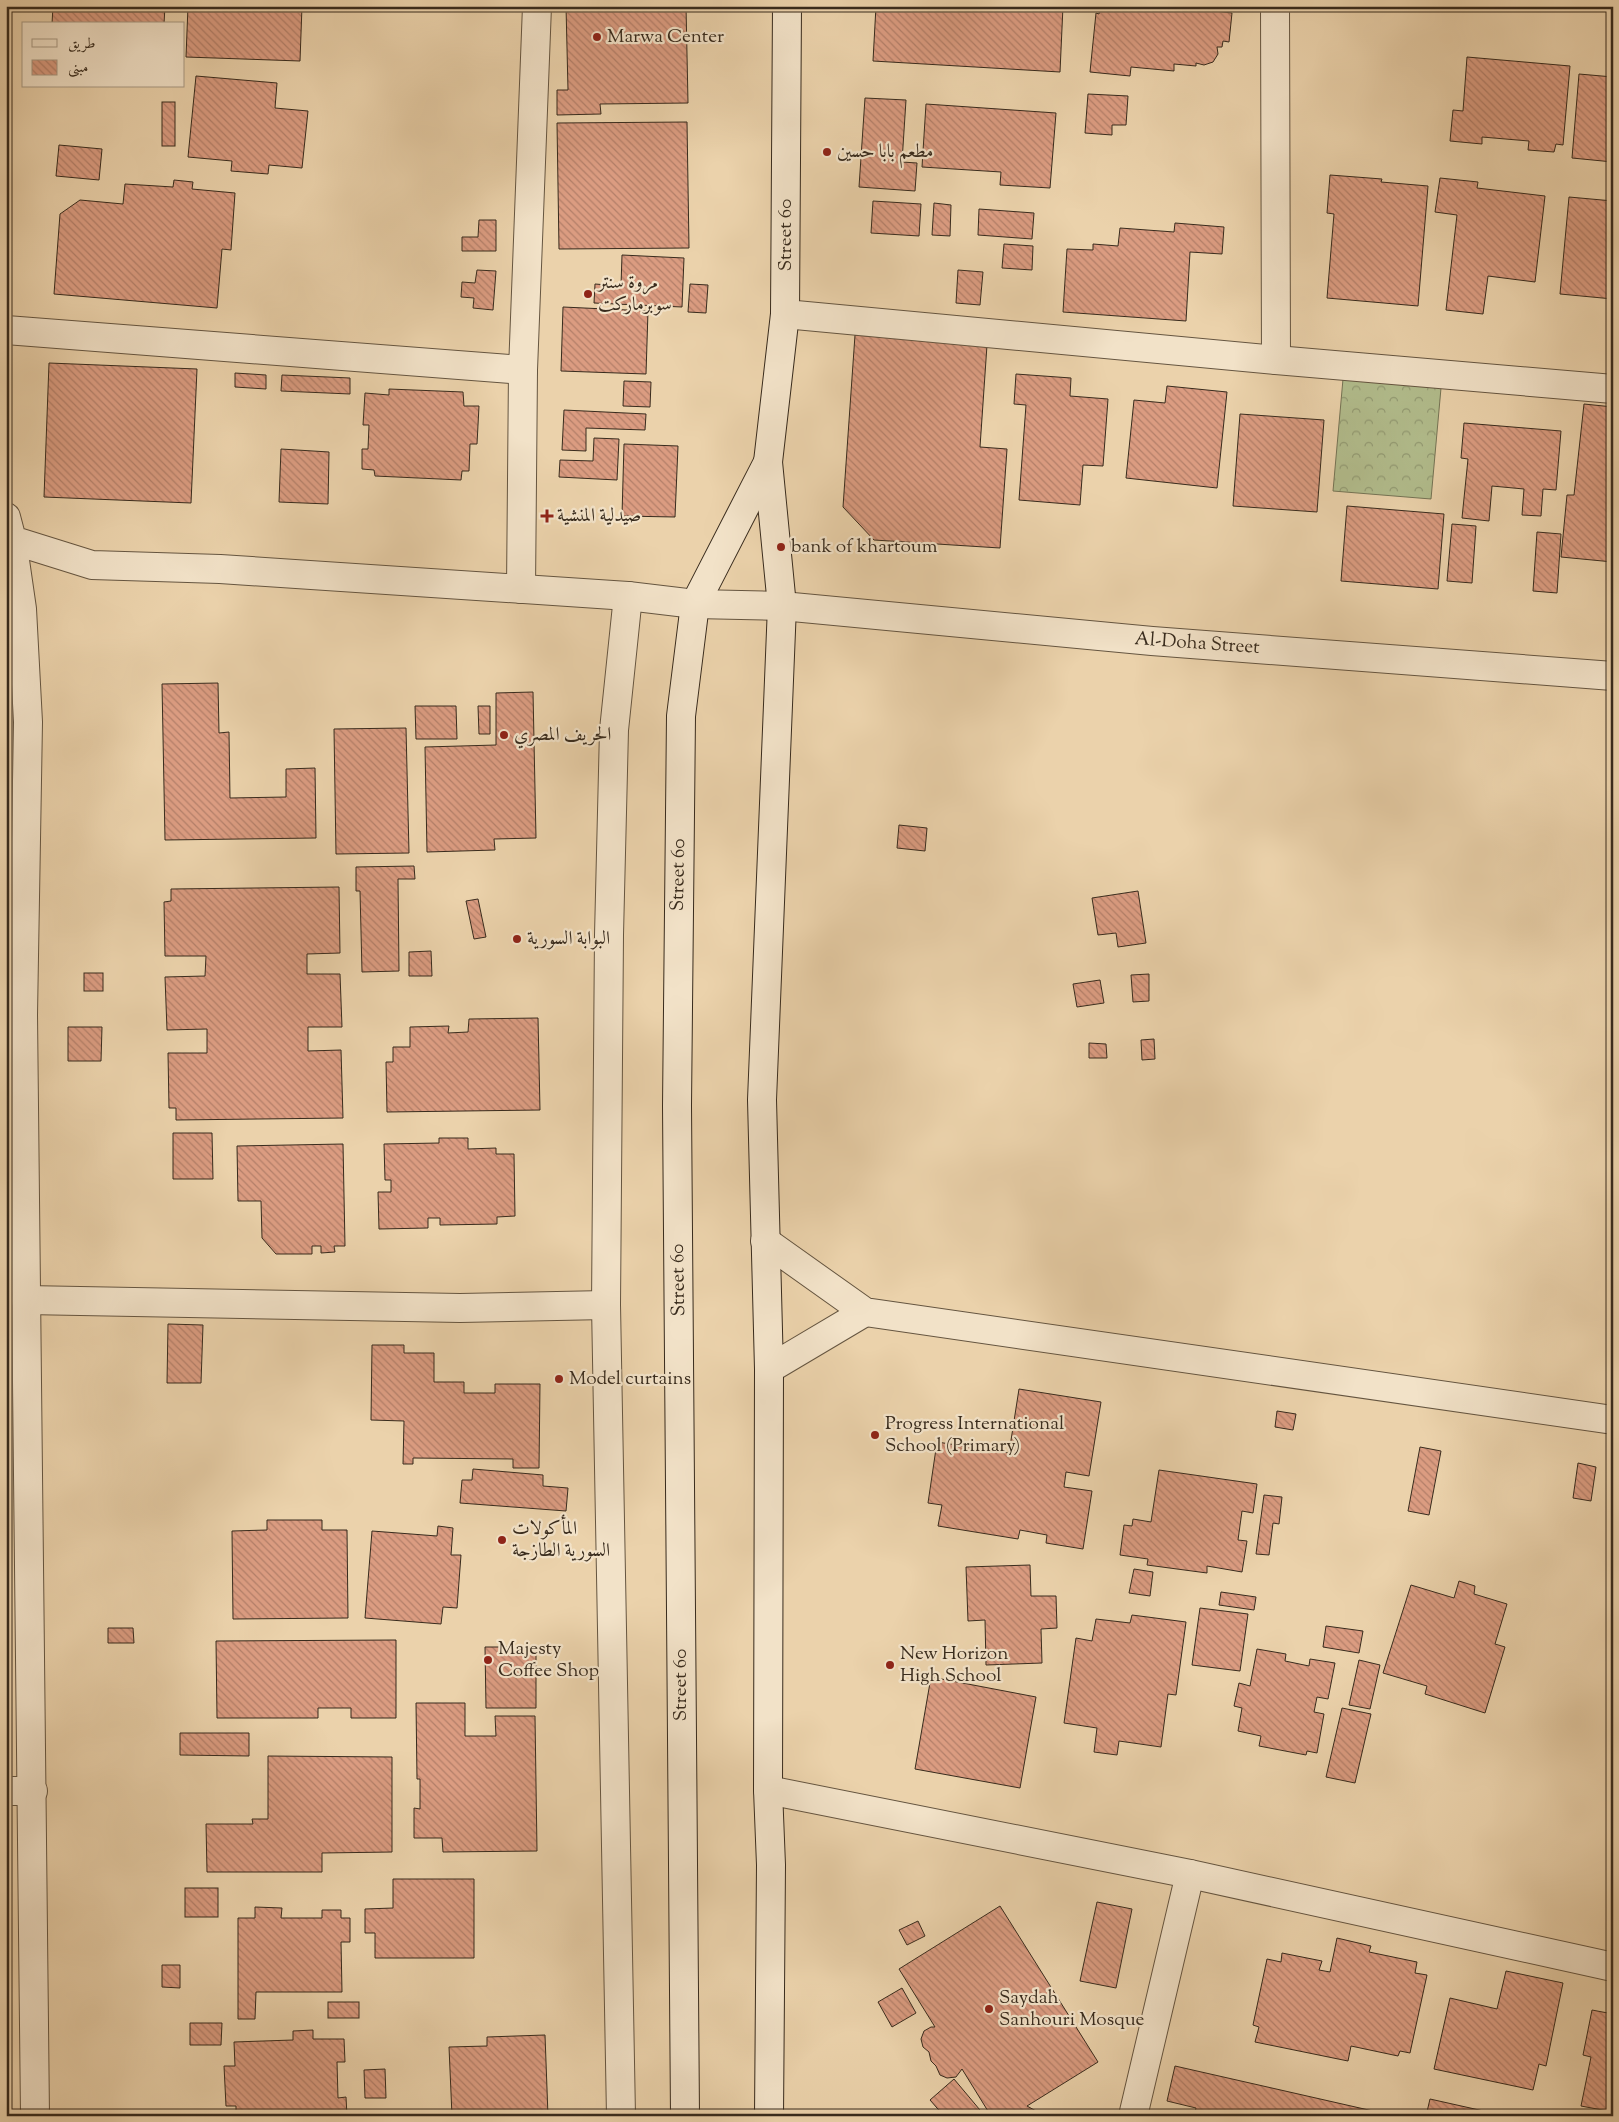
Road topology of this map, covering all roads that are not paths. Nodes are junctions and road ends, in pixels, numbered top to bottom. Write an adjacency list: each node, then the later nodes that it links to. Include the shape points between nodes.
1 (537, 6): 7 (street)
2 (787, 6): 4 (street, Street 60)
3 (1275, 6): 6 (street)
4 (785, 314): 6 (street); 9 (street, Street 60)
5 (6, 330): 7 (street)
6 (1276, 360): 8 (street)
7 (523, 370): 11 (street)
8 (1613, 389)
9 (768, 462): 13 (street, Street 60); 14 (street, Street 60)
10 (9, 529): 11 (street, Al-Doha Street, via 92,565 220,569); 15 (street)
11 (521, 589): 12 (street, Al-Doha Street)
12 (628, 596): 13 (street, Al-Doha Street); 20 (street, via 614,740)
13 (695, 604): 14 (street, Al-Doha Street); 31 (street, Street 60, via 681,716 677,1096)
14 (782, 606): 16 (street, Al-Doha Street, via 1152,641); 18 (street, Street 60, via 762,1100)
15 (14, 609): 17 (street, via 28,722)
16 (1613, 676)
17 (15, 1015): 19 (street)
18 (765, 1241): 21 (street); 22 (street, Street 60)
19 (26, 1300): 20 (street, via 460,1308); 24 (street)
20 (606, 1305): 30 (street)
21 (865, 1312): 22 (street); 23 (street)
22 (769, 1369): 25 (street, Street 60)
23 (1613, 1420)
24 (17, 1449): 26 (street)
25 (768, 1790): 27 (street); 32 (street, Street 60)
26 (19, 1791): 29 (street)
27 (1190, 1874): 28 (street); 33 (street)
28 (1613, 1967)
29 (35, 2116)
30 (621, 2116)
31 (685, 2116)
32 (769, 2116)
33 (1133, 2116)

